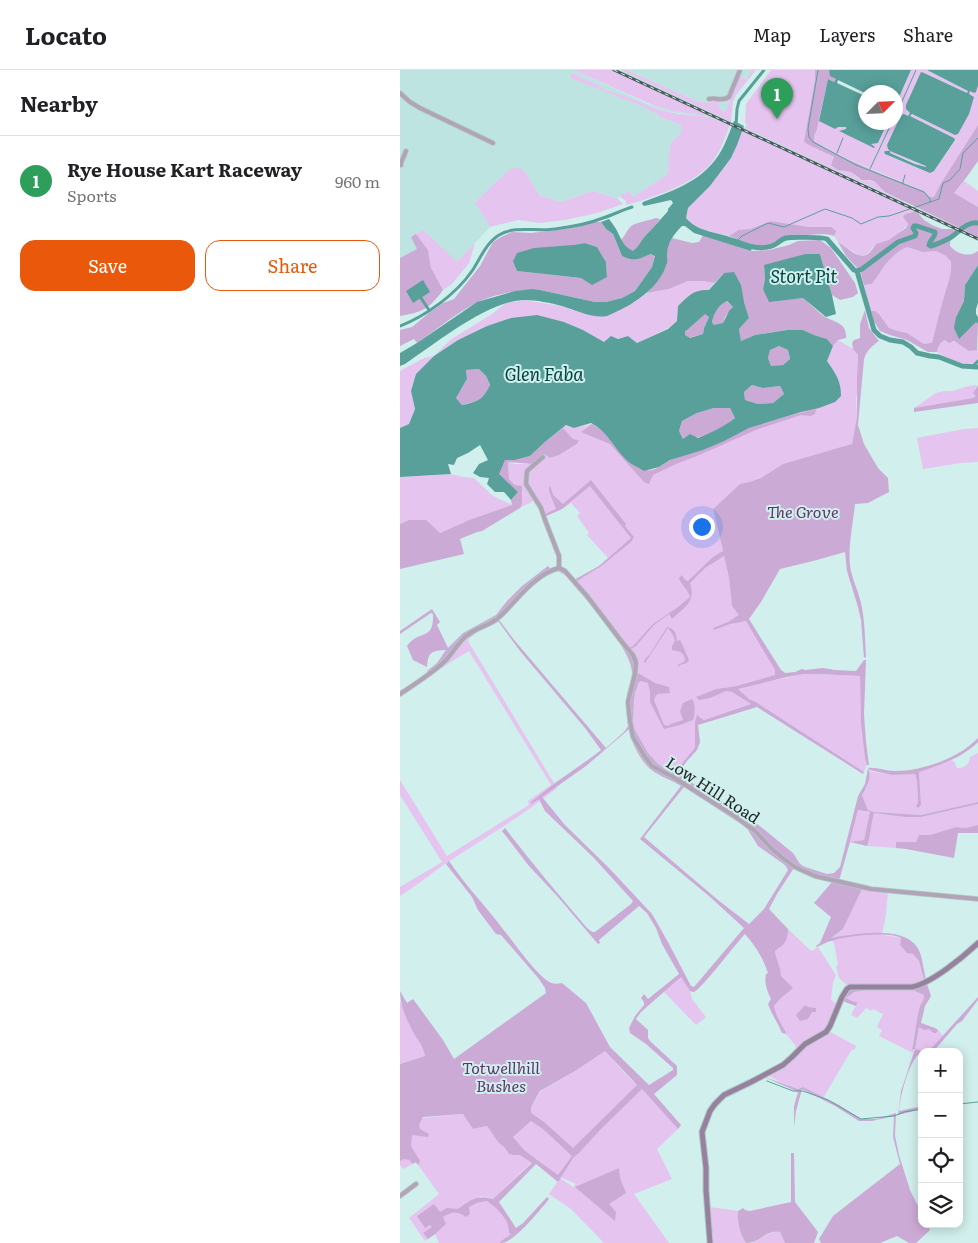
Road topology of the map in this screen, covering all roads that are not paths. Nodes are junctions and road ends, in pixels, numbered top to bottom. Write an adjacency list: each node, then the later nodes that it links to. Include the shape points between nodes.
1 (740, 70): 3 (street, via 729,97)
2 (400, 93): 4 (street, via 420,108)
3 (709, 99)
4 (493, 143)
5 (406, 151): 6 (street)
6 (401, 164)
7 (543, 456): 8 (street, via 527,471 526,484 545,520 559,556)
8 (559, 568): 9 (street, via 530,585 495,620 467,635 436,669); 10 (street, Low Hill Road, via 587,596 633,655 636,663 628,702 630,721 633,737 652,766 733,815 795,867 814,876 871,889)
9 (400, 694)
10 (978, 899)
11 (978, 944): 14 (main road, via 919,985 850,987 840,1000 826,1032 806,1044 783,1065 730,1091 715,1104 702,1132)
12 (416, 1184): 13 (street)
13 (400, 1196)
14 (710, 1243)

